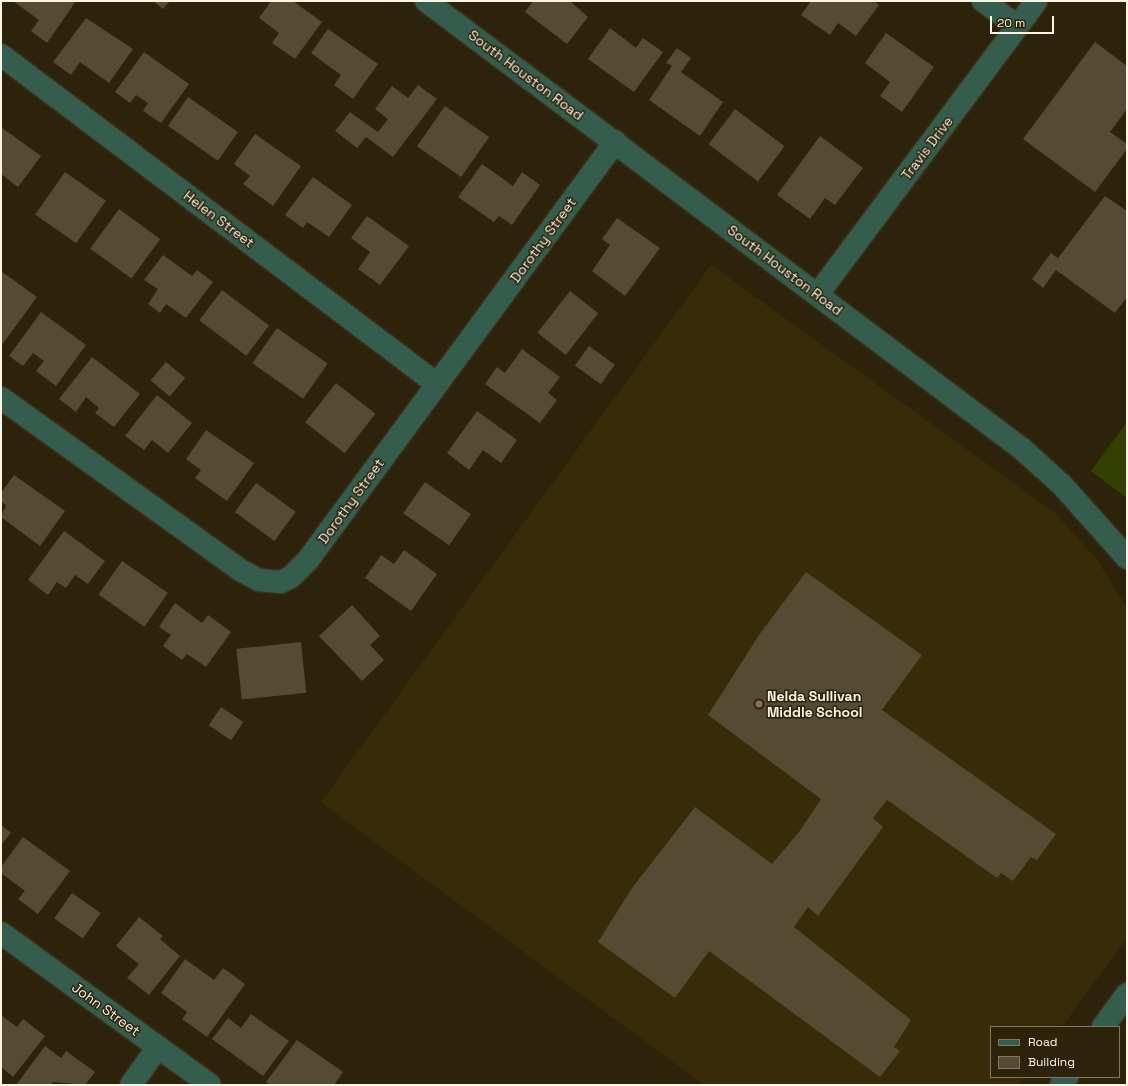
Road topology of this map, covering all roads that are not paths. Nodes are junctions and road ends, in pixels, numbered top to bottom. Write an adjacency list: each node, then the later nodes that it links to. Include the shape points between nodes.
1 (426, 1): 6 (street, South Houston Road)
2 (983, 1): 4 (street)
3 (1036, 1): 4 (street, Travis Drive)
4 (1017, 26): 7 (street, Travis Drive)
5 (1, 55): 8 (street, Helen Street)
6 (615, 142): 7 (street, South Houston Road); 8 (street, Dorothy Street)
7 (818, 294): 10 (street, South Houston Road, via 1021,448 1062,485)
8 (437, 384): 9 (street, Dorothy Street, via 308,560 291,577 281,582 259,580 240,570)
9 (1, 398)
10 (1127, 558)
11 (1, 933): 14 (street, John Street)
12 (1127, 994): 13 (street)
13 (1105, 1026)
14 (158, 1047): 15 (street); 16 (street, John Street)
15 (131, 1085)
16 (210, 1085)

